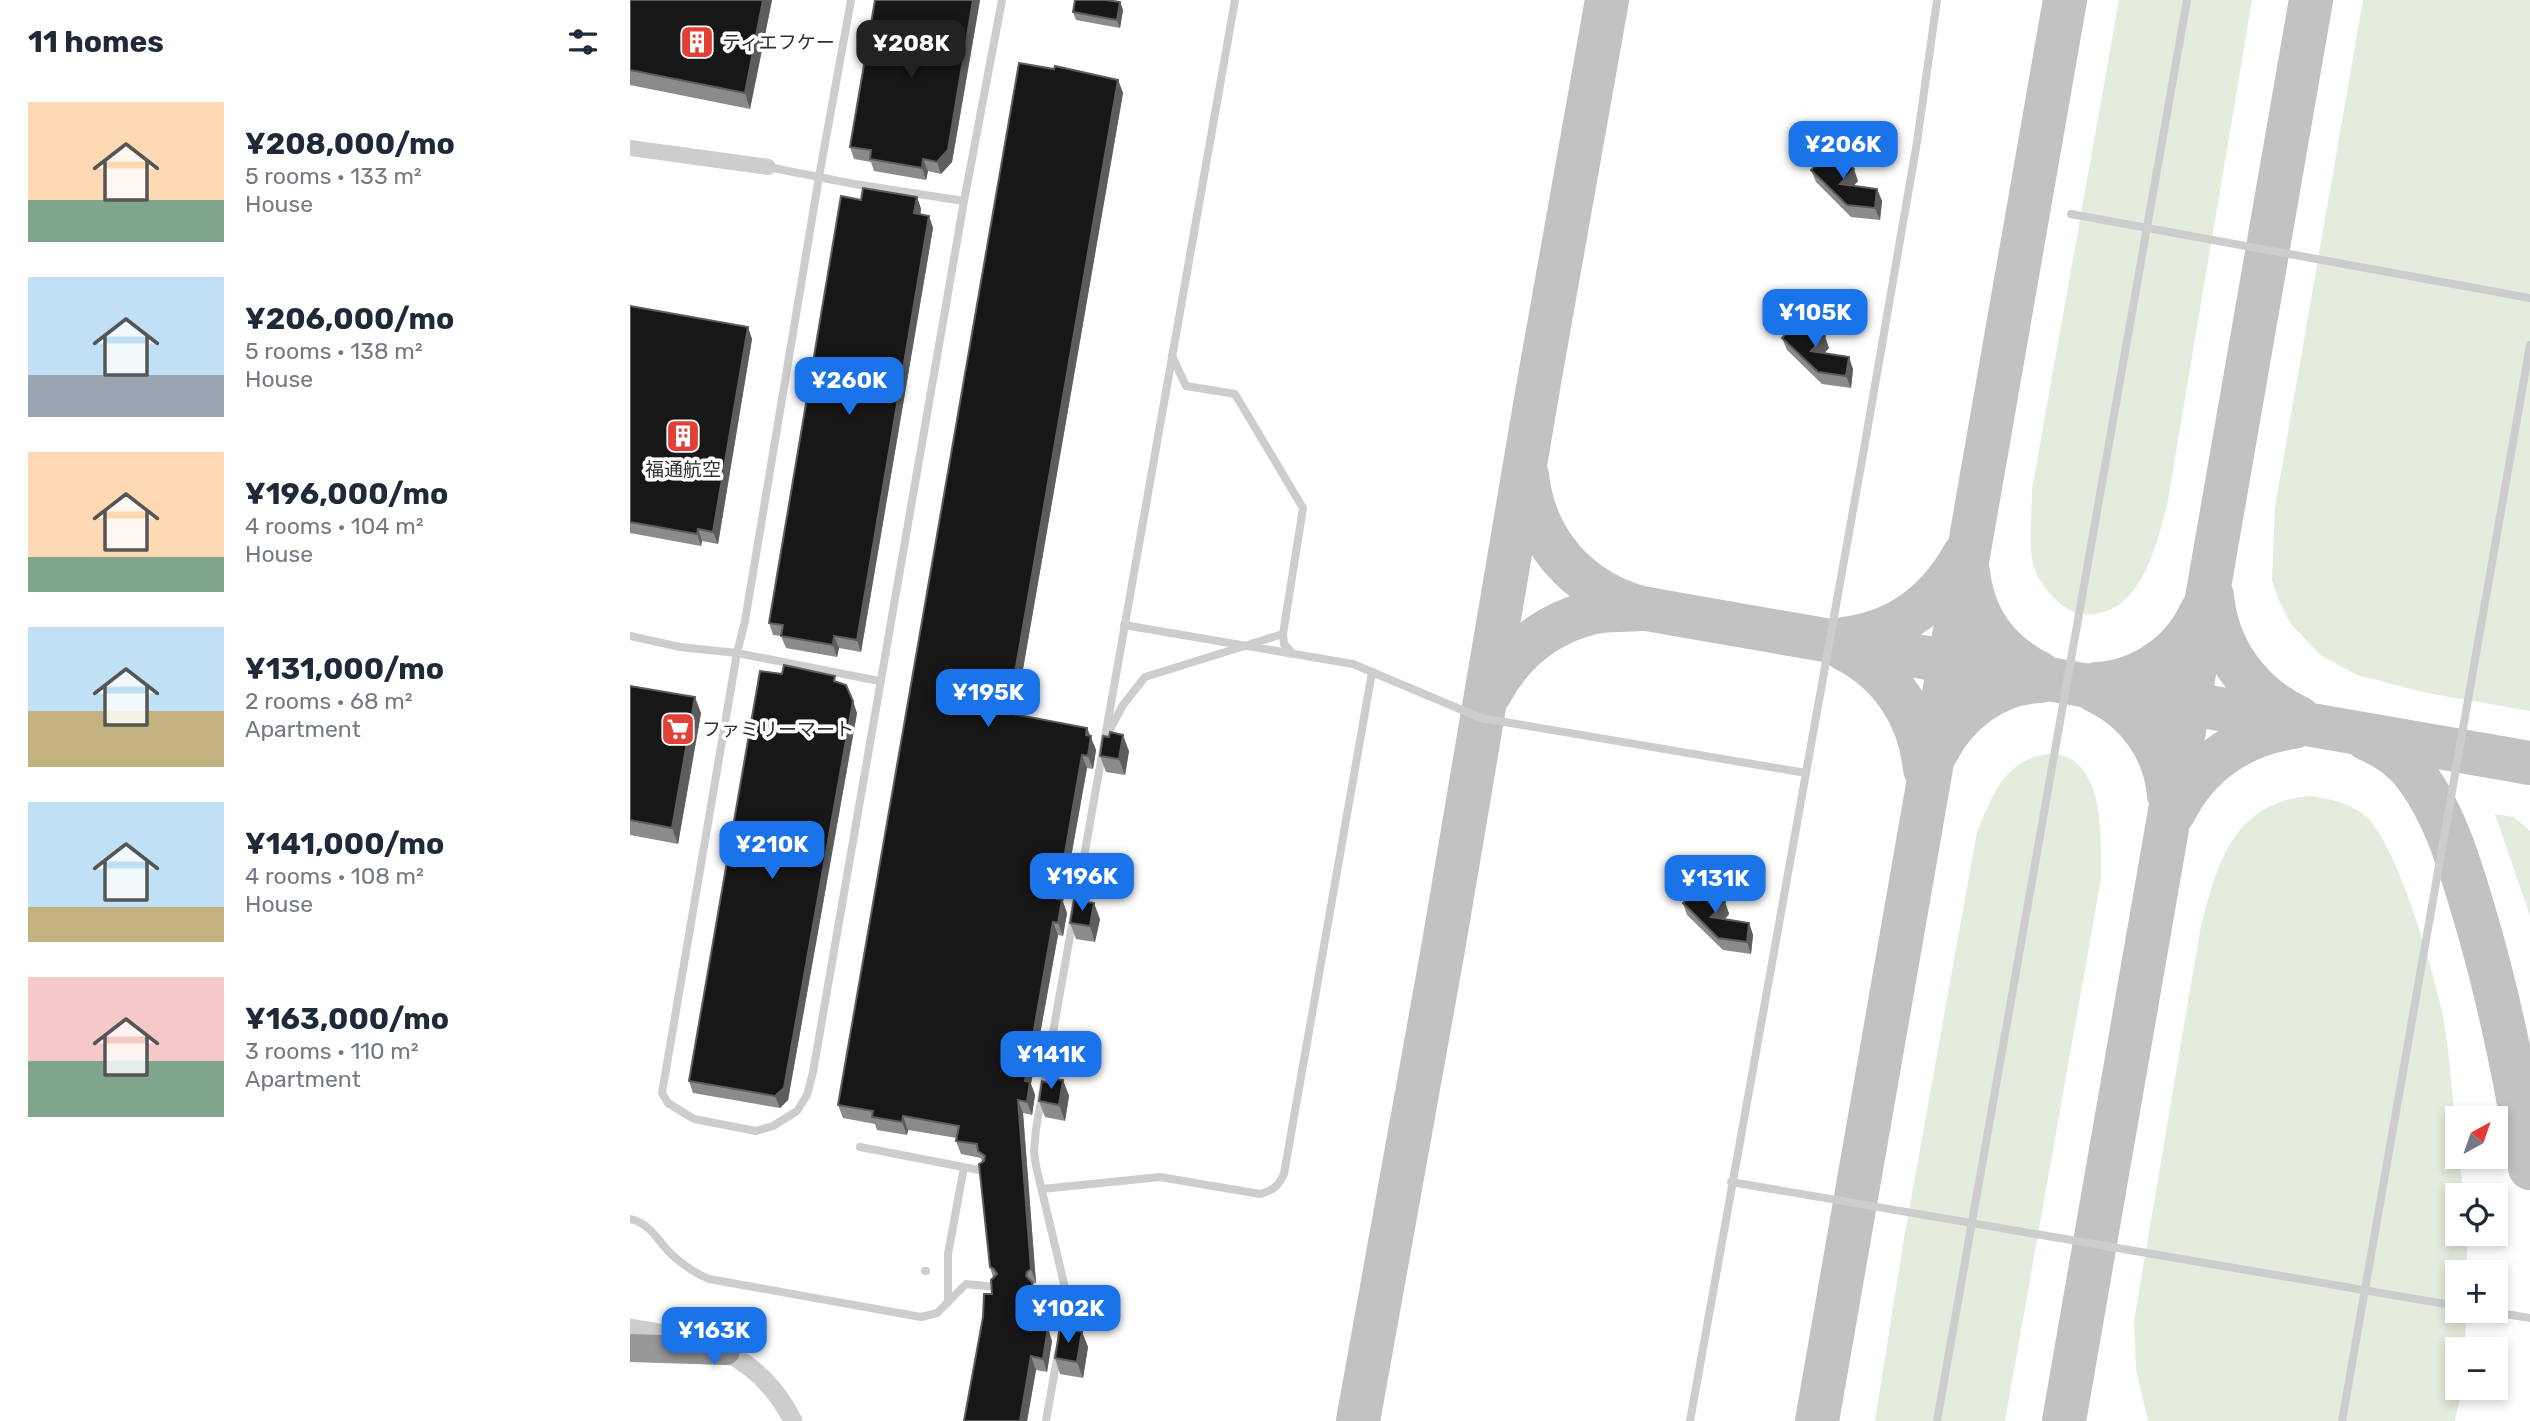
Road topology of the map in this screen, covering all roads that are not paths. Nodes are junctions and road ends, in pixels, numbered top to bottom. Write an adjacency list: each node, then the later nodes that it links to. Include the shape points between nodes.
1 (851, 0): 8 (lane)
2 (1002, 0): 9 (lane)
3 (1235, 0): 14 (lane)
4 (1937, 0): 24 (lane)
5 (2187, 0): 11 (lane)
6 (630, 148): 7 (street)
7 (768, 167): 8 (lane)
8 (819, 177): 9 (lane); 19 (lane)
9 (964, 201): 22 (lane)
10 (2071, 214): 11 (lane)
11 (2146, 228): 12 (lane); 31 (lane)
12 (2530, 298)
13 (2530, 345): 34 (lane)
14 (1172, 356): 15 (lane); 16 (lane, via 1186,386 1234,394 1303,508)
15 (1124, 625): 18 (lane); 23 (lane)
16 (1283, 634): 18 (lane); 20 (lane)
17 (630, 636): 19 (lane)
18 (1246, 646): 20 (lane); 23 (lane, via 1145,677)
19 (737, 653): 22 (lane); 22 (lane, via 662,1093 678,1112 694,1119 757,1131 797,1111 807,1095)
20 (1292, 653): 21 (lane)
21 (1372, 672): 24 (lane, via 1481,718); 29 (lane, via 1279,1184 1261,1194 1160,1177)
22 (879, 681)
23 (1104, 741): 29 (lane, via 1036,1129 1032,1167)
24 (1806, 773): 28 (lane)
25 (860, 1147): 26 (lane)
26 (964, 1167): 27 (lane); 36 (lane, via 948,1254)
27 (984, 1171)
28 (1731, 1182): 31 (lane); 45 (lane)
29 (1042, 1189): 35 (lane)
30 (630, 1219): 36 (lane, via 643,1222 673,1256 709,1279 921,1317 937,1313)
31 (1971, 1223): 34 (lane); 46 (lane)
32 (995, 1287): 36 (lane, via 966,1284)
33 (1037, 1289): 35 (lane)
34 (2365, 1290): 37 (lane); 47 (lane)
35 (1066, 1292): 44 (lane)
36 (948, 1302)
37 (2445, 1304)
38 (2508, 1314): 39 (lane)
39 (2530, 1318)
40 (630, 1328): 42 (street)
41 (630, 1348): 42 (highway)
42 (726, 1350): 43 (street, via 765,1381)
43 (793, 1421)
44 (1046, 1421)
45 (1690, 1421)
46 (1937, 1421)
47 (2342, 1421)

